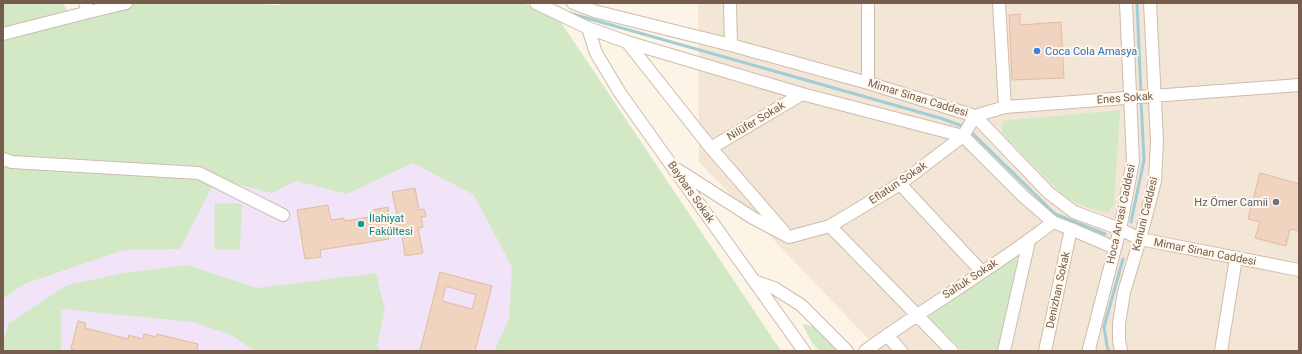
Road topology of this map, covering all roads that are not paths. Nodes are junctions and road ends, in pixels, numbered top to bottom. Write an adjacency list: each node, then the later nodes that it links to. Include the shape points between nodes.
1 (126, 3): 9 (street)
2 (536, 3): 11 (street)
3 (573, 3): 10 (street, Mimar Sinan Caddesi)
4 (730, 3): 14 (street)
5 (868, 3): 15 (street)
6 (999, 3): 20 (street)
7 (1126, 3): 19 (street, Hoca Arvasi Caddesi)
8 (1150, 3): 18 (street, Kanuni Caddesi)
9 (87, 7): 12 (street)
10 (595, 7): 11 (street); 14 (street, Mimar Sinan Caddesi)
11 (588, 28): 13 (street); 25 (street, Baybars Sokak, via 596,53 620,93)
12 (3, 34)
13 (627, 42): 17 (street); 23 (street)
14 (731, 46): 15 (street, Mimar Sinan Caddesi)
15 (868, 83): 21 (street, Mimar Sinan Caddesi)
16 (1299, 84): 18 (street, Enes Sokak)
17 (802, 94): 22 (street); 23 (street, Nilüfer Sokak)
18 (1155, 96): 19 (street, Enes Sokak); 33 (street, Kanuni Caddesi, via 1155,181)
19 (1131, 98): 20 (street, Enes Sokak); 31 (street, Hoca Arvasi Caddesi, via 1134,161)
20 (1005, 107): 21 (street, Enes Sokak)
21 (976, 116): 22 (street); 31 (street, Mimar Sinan Caddesi, via 1049,193 1074,212)
22 (963, 136): 26 (street, Eflatun Sokak); 28 (street)
23 (711, 148): 32 (street)
24 (3, 159): 27 (street, via 12,162 200,173)
25 (673, 167): 32 (street, via 753,218); 39 (street, Baybars Sokak)
26 (900, 184): 29 (street, Eflatun Sokak); 38 (street)
27 (283, 215)
28 (1053, 222): 30 (street); 34 (street, Saltuk Sokak)
29 (830, 226): 32 (street, Eflatun Sokak); 40 (street)
30 (1071, 229): 35 (street); 49 (street, Denizhan Sokak)
31 (1120, 229): 33 (street, Mimar Sinan Caddesi); 35 (street, Hoca Arvasi Caddesi)
32 (789, 237)
33 (1140, 239): 36 (street, Mimar Sinan Caddesi); 50 (street, Kanuni Caddesi, via 1124,292 1119,324)
34 (1029, 241): 38 (street, Saltuk Sokak); 48 (street)
35 (1115, 248): 42 (street, Hoca Arvasi Caddesi)
36 (1236, 258): 37 (street, Mimar Sinan Caddesi); 51 (street)
37 (1299, 270)
38 (982, 272): 40 (street, Saltuk Sokak)
39 (754, 281): 43 (street, Baybars Sokak); 44 (street, via 774,288 801,305)
40 (916, 315): 41 (street, Saltuk Sokak); 47 (street)
41 (887, 335): 45 (street, Saltuk Sokak); 46 (street)
42 (1089, 350)
43 (804, 351)
44 (847, 351)
45 (865, 351)
46 (901, 351)
47 (952, 351)
48 (1004, 351)
49 (1045, 351)
50 (1120, 351)
51 (1221, 351)

